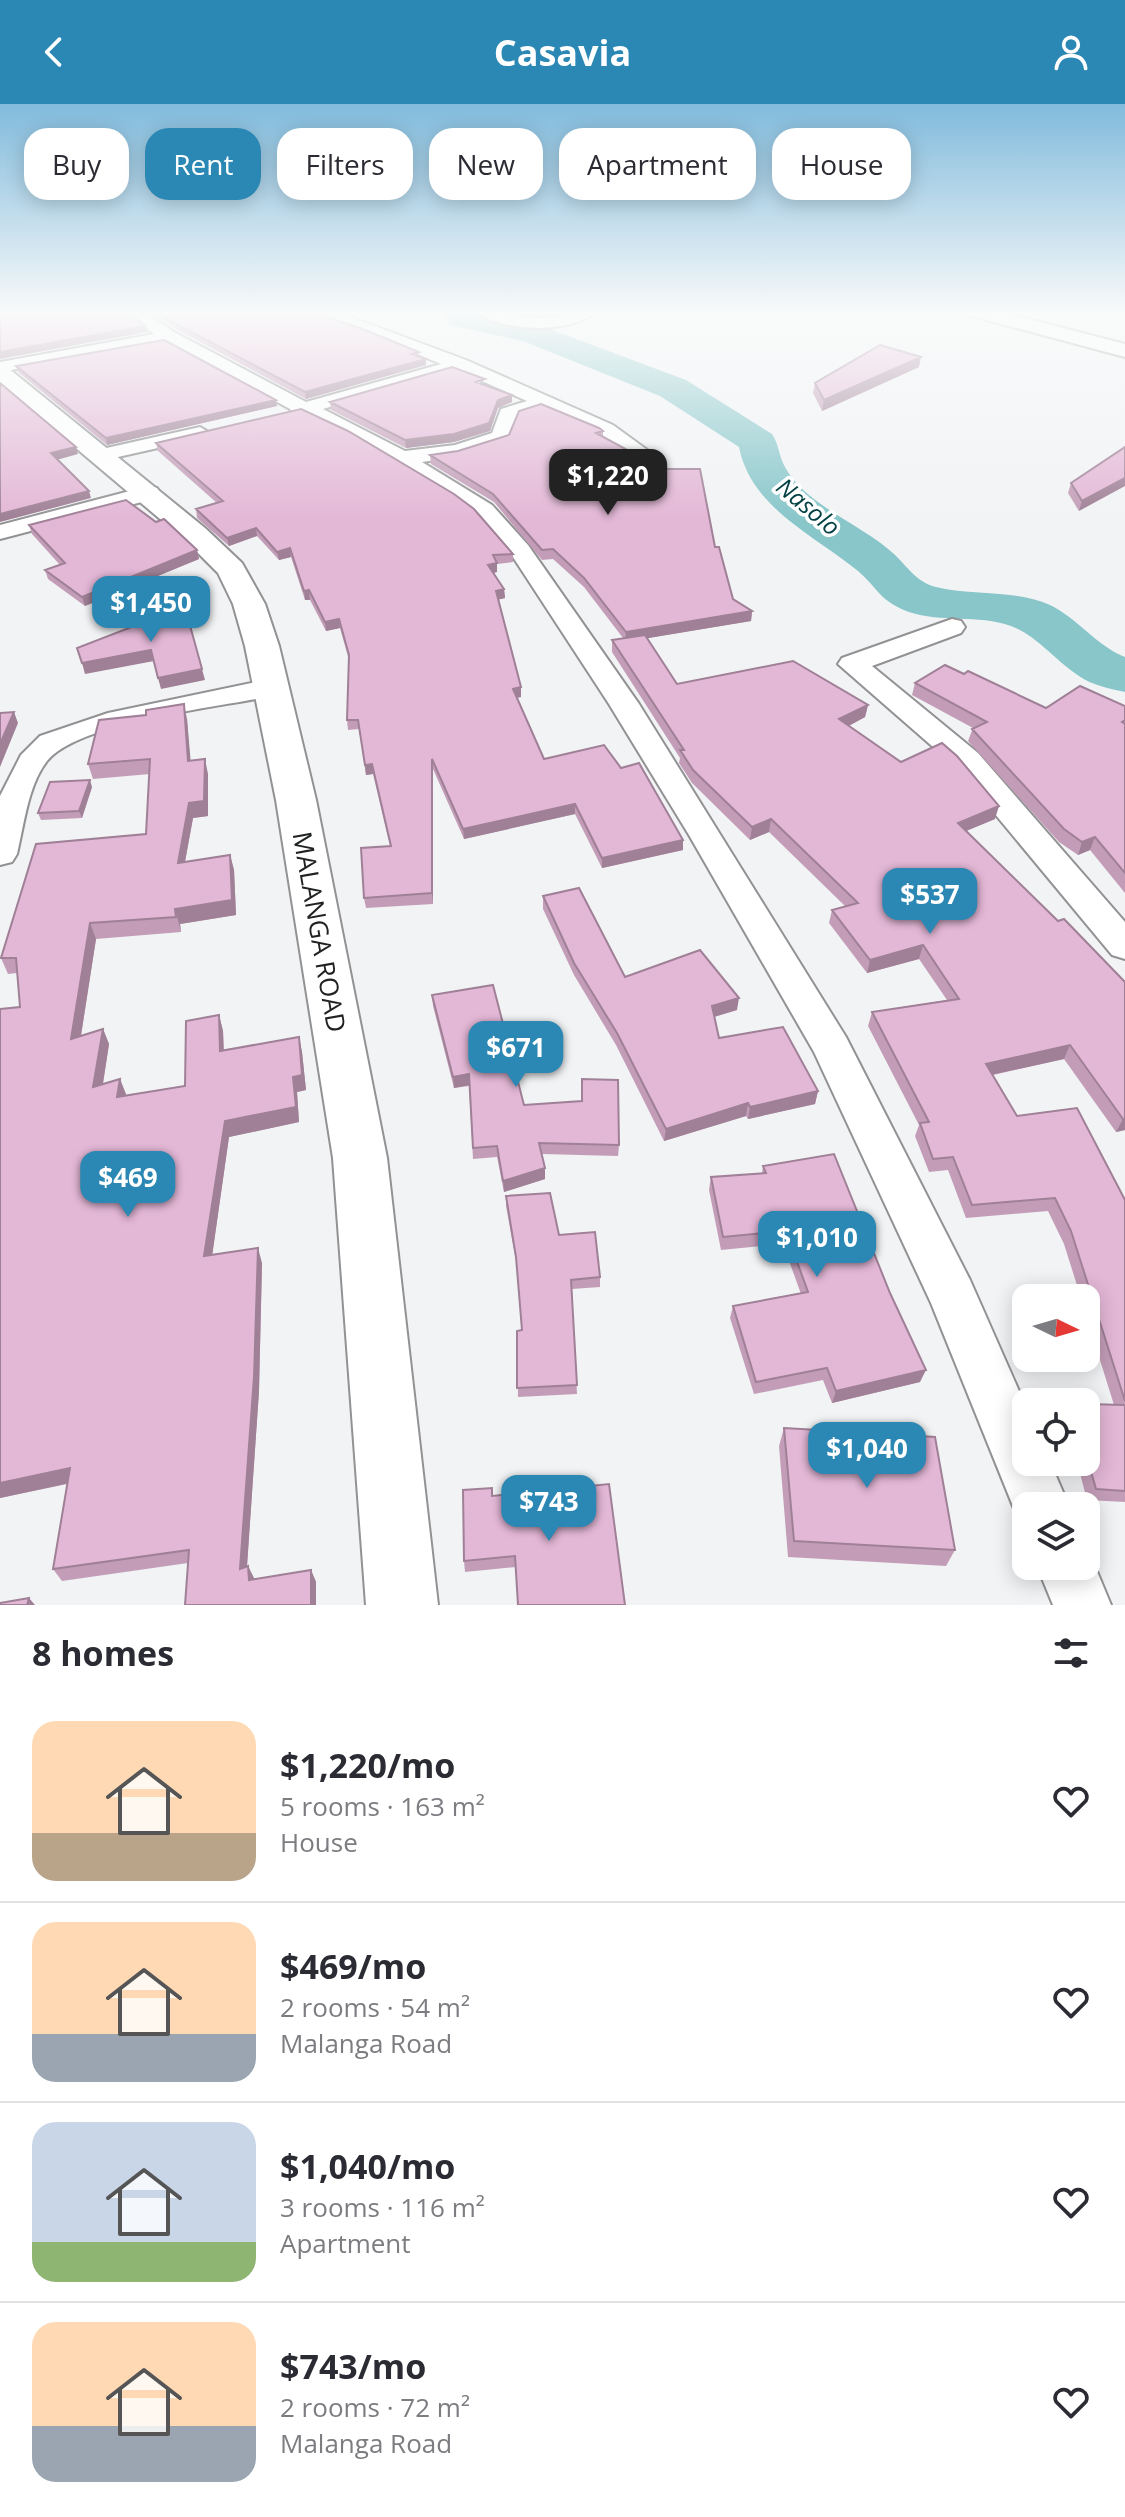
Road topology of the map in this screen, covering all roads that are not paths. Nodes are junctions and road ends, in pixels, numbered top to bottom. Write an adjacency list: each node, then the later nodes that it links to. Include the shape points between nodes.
1 (13, 381): 8 (street, MALANGA ROAD)
2 (240, 381): 6 (street)
3 (399, 381): 6 (street)
4 (498, 381): 5 (street)
5 (545, 402): 9 (street, via 508,413 501,437 458,451); 10 (street, via 606,429)
6 (289, 412): 9 (street, via 357,432)
7 (214, 429): 8 (street)
8 (100, 455): 11 (street, MALANGA ROAD)
9 (401, 458): 18 (street, via 484,510 520,550 706,835 832,1048 953,1296)
10 (650, 461)
11 (149, 493): 12 (street); 14 (street, MALANGA ROAD, via 231,569 249,604)
12 (0, 532)
13 (952, 627): 17 (street, via 852,664 967,760)
14 (270, 688): 15 (street, via 62,736 35,756); 20 (street, MALANGA ROAD, via 296,800 360,1158)
15 (6, 810): 16 (street)
16 (0, 854)
17 (1125, 946)
18 (1035, 1492)
19 (1072, 1580): 21 (street)
20 (402, 1605)
21 (1082, 1605)

